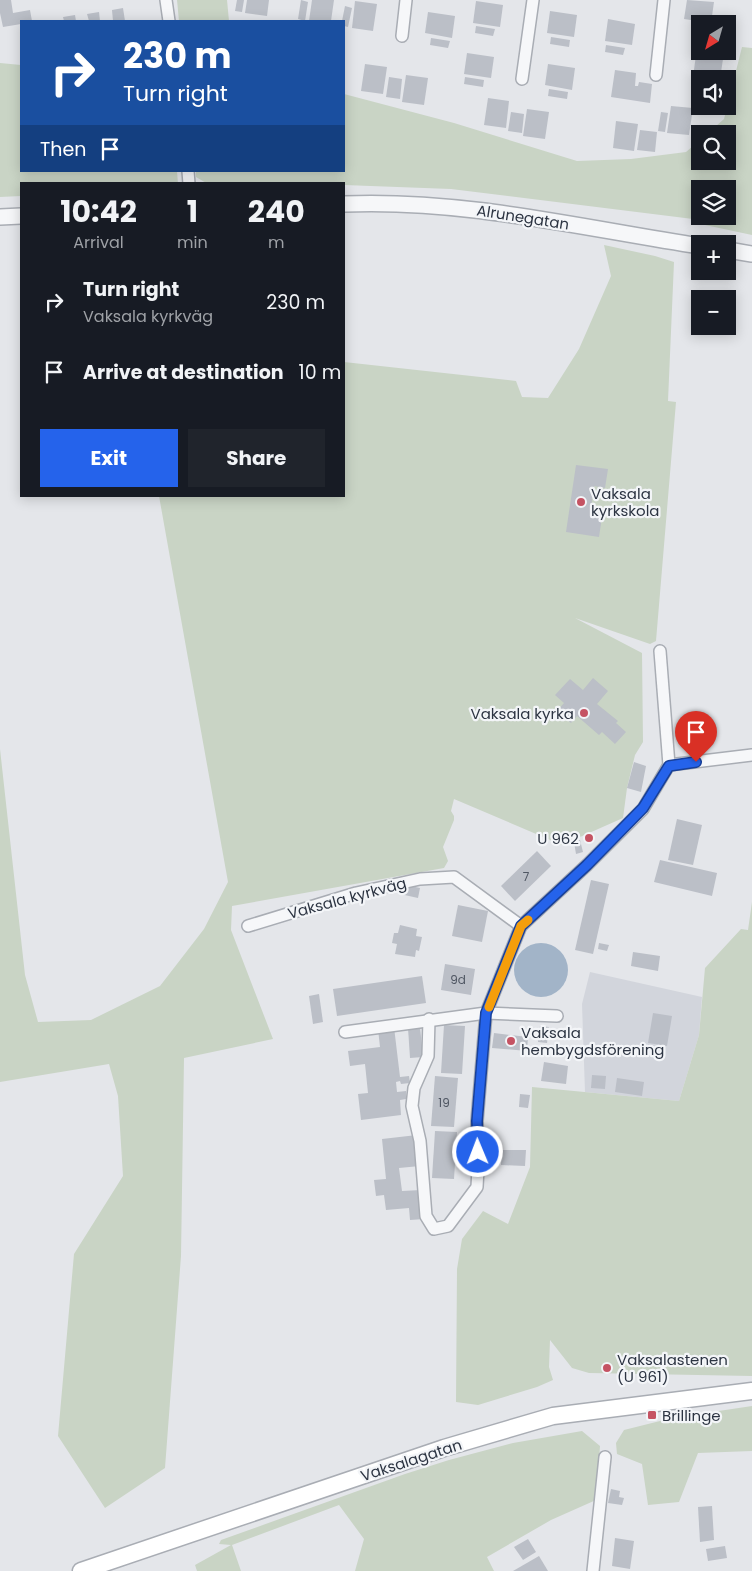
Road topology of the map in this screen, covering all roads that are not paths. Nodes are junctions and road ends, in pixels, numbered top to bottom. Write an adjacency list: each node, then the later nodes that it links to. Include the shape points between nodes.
1 (166, 0): 5 (street)
2 (406, 0): 6 (street)
3 (533, 0): 8 (street)
4 (664, 0): 7 (street)
5 (169, 20)
6 (402, 36)
7 (656, 74)
8 (522, 79)
9 (345, 204): 12 (street, Alrunegatan, via 457,207)
10 (20, 216): 11 (street)
11 (0, 217)
12 (691, 245)
13 (736, 251): 14 (street)
14 (752, 254)
15 (660, 651): 17 (street)
16 (752, 755): 17 (street)
17 (669, 766): 19 (street, via 643,808)
18 (248, 926): 19 (street, Vaksala kyrkväg, via 356,893 420,879 454,877)
19 (521, 926): 20 (street)
20 (486, 1013): 21 (street); 22 (street); 22 (street, via 477,1121 477,1187 448,1226 434,1229 426,1216 421,1149 412,1106 414,1088 428,1056)
21 (557, 1016)
22 (429, 1020): 23 (street)
23 (345, 1032)
24 (752, 1391): 26 (main road, Vaksalagatan, via 553,1416 444,1448)
25 (605, 1457): 27 (street)
26 (81, 1571)
27 (593, 1571)

